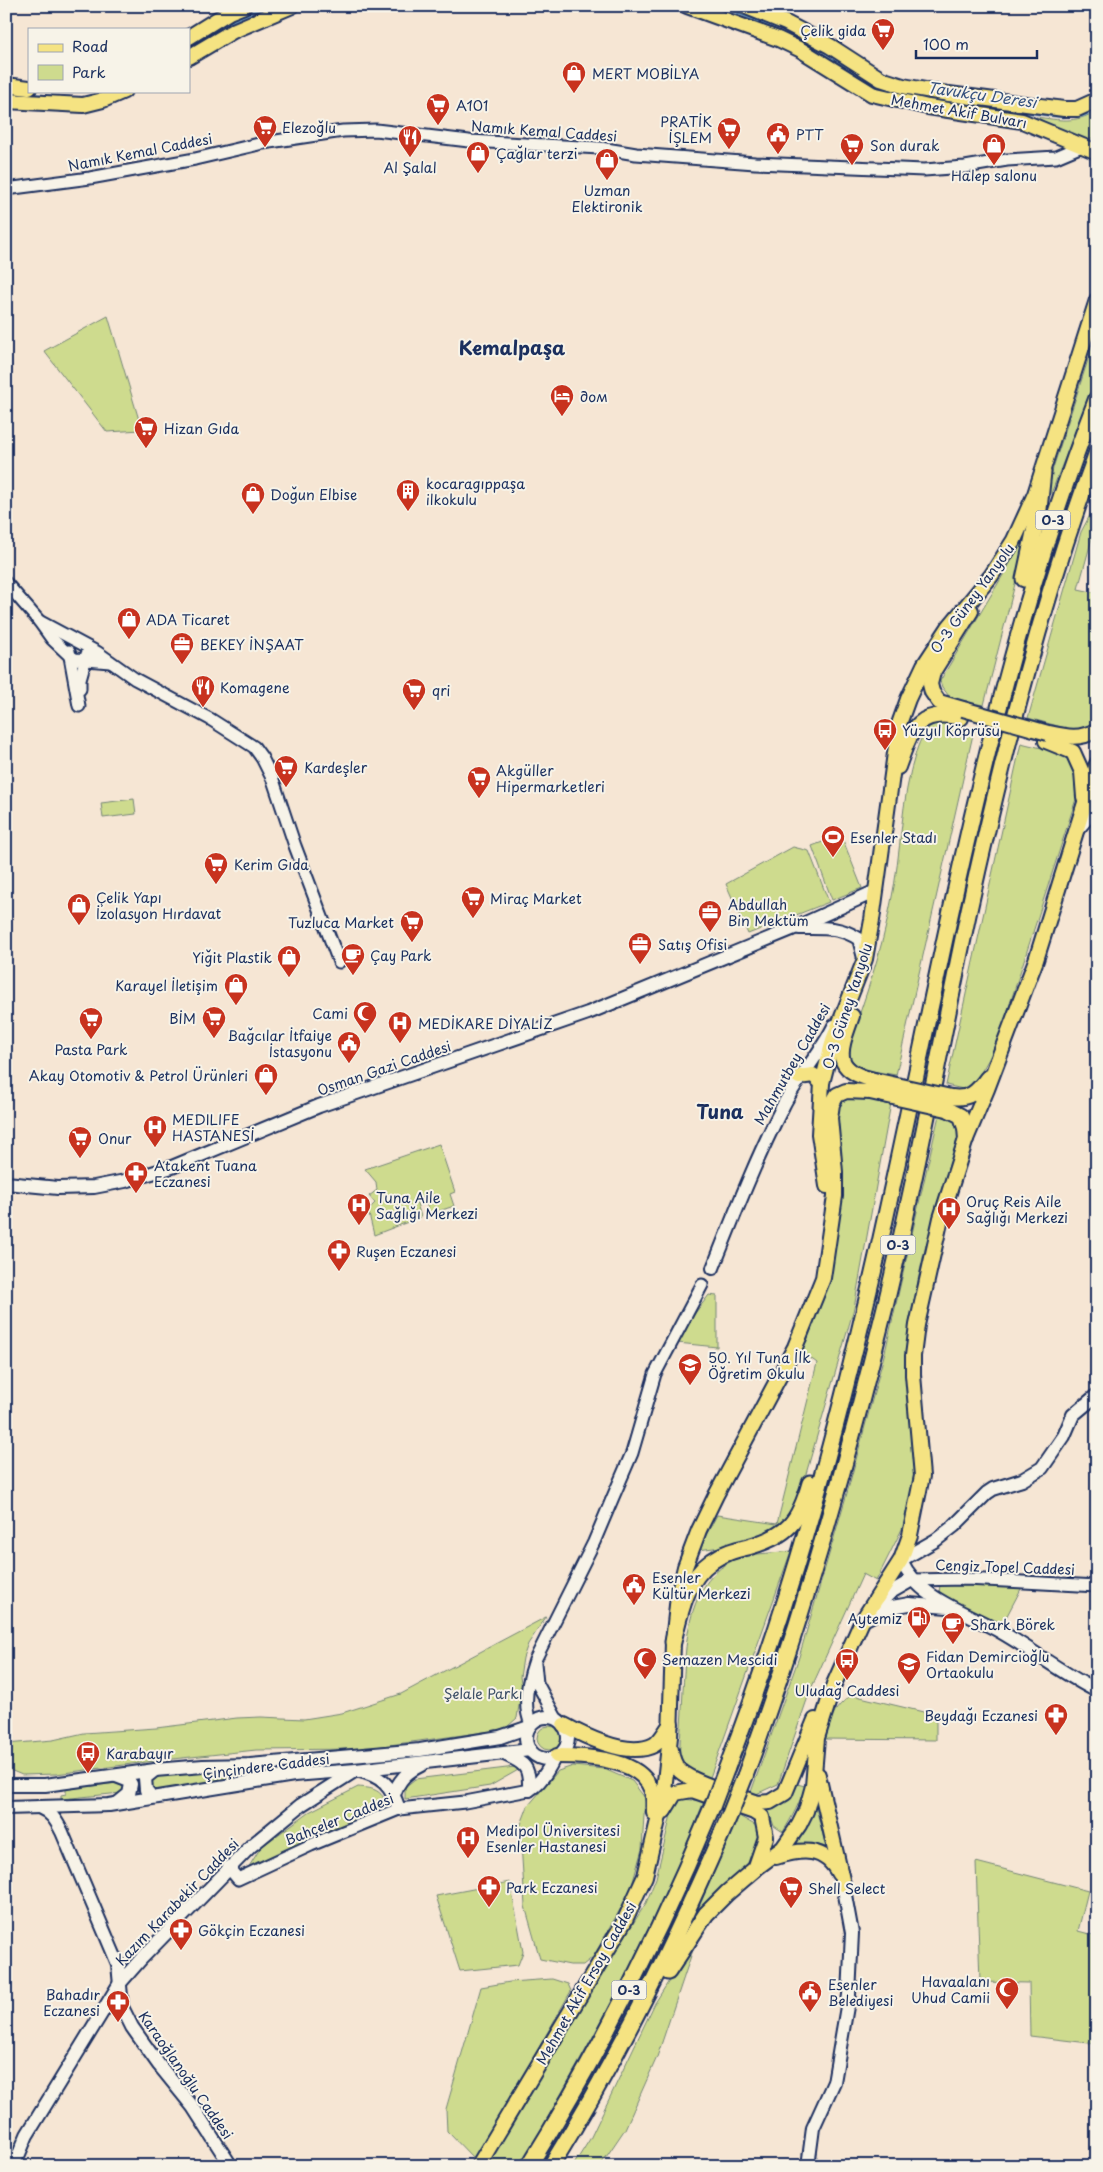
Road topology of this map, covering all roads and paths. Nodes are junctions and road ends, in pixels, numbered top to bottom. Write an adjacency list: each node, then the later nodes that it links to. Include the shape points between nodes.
1 (244, 6): 6 (main road)
2 (292, 6): 7 (main road, via 233,31)
3 (687, 6): 5 (main road, Mehmet Akif Bulvarı)
4 (744, 6): 11 (main road, Mehmet Akif Bulvarı, via 830,46 881,79 904,86 1064,109 1077,109)
5 (722, 12): 13 (main road, Mehmet Akif Bulvarı, via 801,50 872,94 919,105 1022,120)
6 (190, 36)
7 (190, 56)
8 (6, 85): 9 (main road)
9 (28, 88)
10 (121, 92): 12 (main road, via 90,104)
11 (1097, 100)
12 (6, 101)
13 (1082, 146): 14 (main road); 15 (main road, Mehmet Akif Bulvarı); 16 (street, Namık Kemal Caddesi, via 1056,157 924,170 755,163 636,154 600,148 469,141 376,130 263,142 195,159)
14 (1097, 146)
15 (1097, 152)
16 (6, 189)
17 (1097, 300): 20 (main road, O-3 Güney Yanyolu)
18 (1097, 398): 27 (highway, O-3, via 1052,521)
19 (1097, 452): 22 (highway, O-3)
20 (1042, 472): 23 (main road, O-3 Güney Yanyolu, via 1014,540); 27 (highway, via 1039,509)
21 (1097, 484): 22 (highway)
22 (1065, 544): 91 (highway, O-3, bridge, via 1006,749 885,1305 809,1592 730,1814)
23 (991, 576): 31 (main road, via 933,672 930,684 939,702); 35 (main road, O-3 Güney Yanyolu, via 949,627 924,665 908,698 897,734)
24 (6, 583): 25 (street)
25 (39, 621): 26 (street); 28 (street)
26 (81, 644): 28 (street, via 69,648); 29 (street, via 87,654); 30 (street)
27 (1014, 645): 52 (highway, O-3, via 974,801 876,1258)
28 (68, 655): 29 (street); 29 (street, via 79,706 80,679)
29 (85, 660): 30 (street)
30 (115, 663): 40 (street, via 135,679 254,747 273,780)
31 (962, 713): 33 (main road, bridge); 35 (main road, via 933,715 921,721 904,752)
32 (1097, 730): 33 (main road, via 1077,737)
33 (1047, 737): 36 (main road, via 1073,752)
34 (1097, 764): 36 (main road)
35 (888, 797): 37 (main road, O-3 Güney Yanyolu)
36 (1091, 807): 41 (main road, via 1077,831 1036,960)
37 (876, 891): 38 (main road, Osman Gazi Caddesi); 39 (main road, O-3 Güney Yanyolu)
38 (792, 928): 39 (main road, Osman Gazi Caddesi, via 832,927 848,931 859,939); 47 (main road, Osman Gazi Caddesi, via 588,1013 319,1106 172,1167 94,1187 58,1188)
39 (865, 960): 42 (main road, Mahmutbey Caddesi, via 830,1032); 43 (main road, O-3 Güney Yanyolu, via 833,1040); 44 (main road, via 858,1000 842,1048 843,1064 849,1072)
40 (339, 962)
41 (998, 1058): 45 (main road, via 974,1095); 46 (main road)
42 (799, 1077): 43 (main road, via 813,1075); 49 (main road, Mahmutbey Caddesi, via 754,1167)
43 (822, 1083): 48 (main road, O-3 Güney Yanyolu, via 819,1134)
44 (872, 1086): 45 (main road, bridge); 48 (main road, via 837,1095 832,1104 830,1118 835,1180)
45 (949, 1103): 46 (main road, via 961,1116)
46 (966, 1140): 53 (main road, via 941,1218 917,1325 912,1375 922,1476)
47 (6, 1182)
48 (830, 1222): 60 (main road, Mehmet Akif Ersoy Caddesi, via 823,1278 812,1309 786,1366 775,1381 716,1495 685,1567)
49 (713, 1268)
50 (702, 1285): 61 (street, via 655,1374 632,1453 594,1542)
51 (1097, 1395): 54 (main road, via 1073,1415 1064,1436 1042,1468 1022,1480 993,1489 954,1526)
52 (839, 1410): 60 (highway, via 827,1432 794,1523 778,1536 723,1554 704,1569 686,1596); 96 (highway, O-3, bridge, via 770,1650 712,1807 632,1984 596,2053)
53 (910, 1535): 54 (main road); 55 (main road)
54 (925, 1546): 55 (main road)
55 (900, 1560): 56 (main road); 59 (main road)
56 (912, 1580): 57 (street, Cengiz Topel Caddesi, via 966,1579); 58 (main road); 59 (main road, via 891,1592)
57 (1097, 1586)
58 (951, 1608): 59 (main road, via 909,1604 887,1608); 63 (main road, via 1000,1632)
59 (862, 1621): 62 (main road)
60 (673, 1642): 66 (main road, Mehmet Akif Ersoy Caddesi)
61 (535, 1660): 64 (street, via 537,1683); 65 (street, via 529,1675 527,1695)
62 (834, 1684): 66 (main road, via 822,1701 785,1793 770,1802 758,1803 688,1777 672,1759); 70 (main road, via 822,1720)
63 (1097, 1691)
64 (560, 1722): 65 (main road, via 540,1718); 66 (main road, via 590,1738 630,1749 655,1744); 69 (main road, via 568,1735 568,1743)
65 (530, 1726): 67 (main road, via 526,1743); 72 (main road, Çinçindere Caddesi, via 500,1737 420,1750)
66 (671, 1730): 84 (main road, Mehmet Akif Ersoy Caddesi)
67 (531, 1752): 68 (main road, Çinçindere Caddesi); 69 (main road, via 538,1757); 76 (main road)
68 (501, 1753): 71 (main road, Çinçindere Caddesi); 76 (main road, via 525,1765)
69 (556, 1757): 76 (main road, via 536,1786); 84 (main road, via 610,1760 636,1772 649,1784)
70 (815, 1760): 86 (main road, via 812,1792 806,1811 790,1840); 89 (main road)
71 (425, 1763): 73 (main road, Çinçindere Caddesi); 77 (main road, via 404,1775)
72 (155, 1770): 74 (main road, Çinçindere Caddesi); 78 (main road, via 148,1774 144,1784)
73 (356, 1770): 77 (main road, via 378,1778); 78 (main road, Çinçindere Caddesi, via 294,1775); 87 (main road, Kazım Karabekir Caddesi, via 301,1805)
74 (114, 1776): 75 (main road, Çinçindere Caddesi, via 45,1785); 79 (main road, via 131,1784 129,1794)
75 (6, 1785)
76 (529, 1790): 83 (street, Bahçeler Caddesi, via 465,1802)
77 (394, 1795): 83 (main road)
78 (152, 1798): 79 (main road, Çinçindere Caddesi)
79 (116, 1804): 80 (main road, Çinçindere Caddesi)
80 (78, 1805): 81 (main road, Çinçindere Caddesi); 85 (main road, via 68,1813)
81 (36, 1806): 82 (main road, Çinçindere Caddesi); 85 (main road, Karaoğlanoğlu Caddesi, via 55,1818)
82 (6, 1808)
83 (398, 1809): 87 (street, Bahçeler Caddesi, via 238,1879)
84 (656, 1828): 88 (main road, via 669,1800 685,1791 704,1793 754,1812 762,1817 766,1837); 95 (main road, Mehmet Akif Ersoy Caddesi, via 645,1876 624,1922)
85 (62, 1832): 90 (main road, Karaoğlanoğlu Caddesi, via 118,1964)
86 (770, 1859): 88 (main road); 89 (main road, via 802,1850 821,1854 835,1866)
87 (228, 1867): 90 (main road, Kazım Karabekir Caddesi)
88 (755, 1869): 91 (highway, via 726,1892 706,1914 666,1975)
89 (843, 1884): 99 (main road, via 852,1933 849,1995 834,2082 813,2128)
90 (120, 1983): 93 (main road, Kazım Karabekir Caddesi); 94 (main road, Karaoğlanoğlu Caddesi, via 122,2007 132,2027 193,2107)
91 (649, 1994): 92 (highway, O-3)
92 (581, 2118): 97 (highway, O-3); 98 (highway)
93 (9, 2166)
94 (231, 2166)
95 (478, 2166)
96 (529, 2166)
97 (552, 2166)
98 (561, 2166)
99 (808, 2166)

